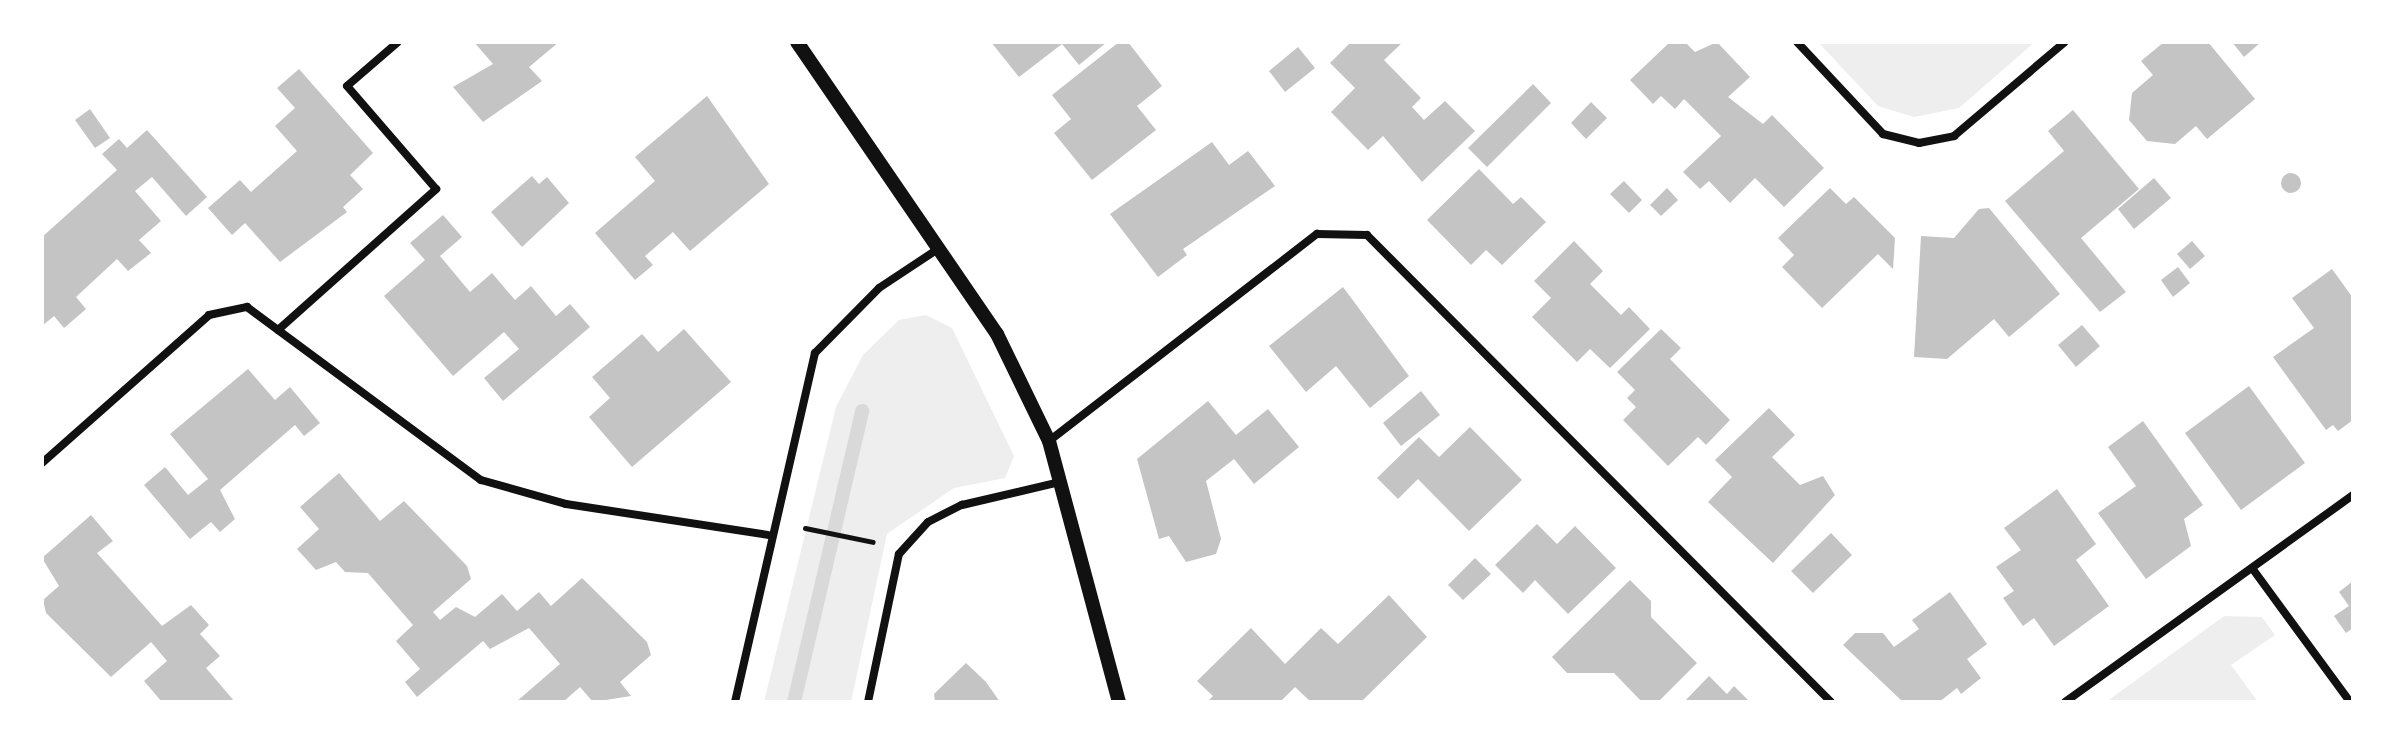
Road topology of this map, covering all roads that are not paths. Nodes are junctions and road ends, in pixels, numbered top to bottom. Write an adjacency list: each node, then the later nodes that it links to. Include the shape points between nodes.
1 (398, 42): 6 (street, via 347,86 436,189)
2 (797, 42): 5 (street)
3 (1797, 42): 4 (street, via 1883,134 1919,143 1954,136)
4 (2065, 42)
5 (938, 249): 7 (street, via 997,334); 11 (street, via 879,288 815,353)
6 (278, 330): 8 (street, via 247,307 209,315); 11 (street, via 481,480 566,504)
7 (1049, 441): 9 (street); 16 (street, via 1317,234 1367,235)
8 (42, 463)
9 (1060, 482): 14 (street, via 962,505 928,522 899,554); 15 (street)
10 (2353, 495): 12 (street)
11 (768, 535): 13 (street)
12 (2252, 568): 17 (street); 18 (street)
13 (735, 702)
14 (868, 702)
15 (1119, 702)
16 (1831, 702)
17 (2065, 702)
18 (2350, 702)

